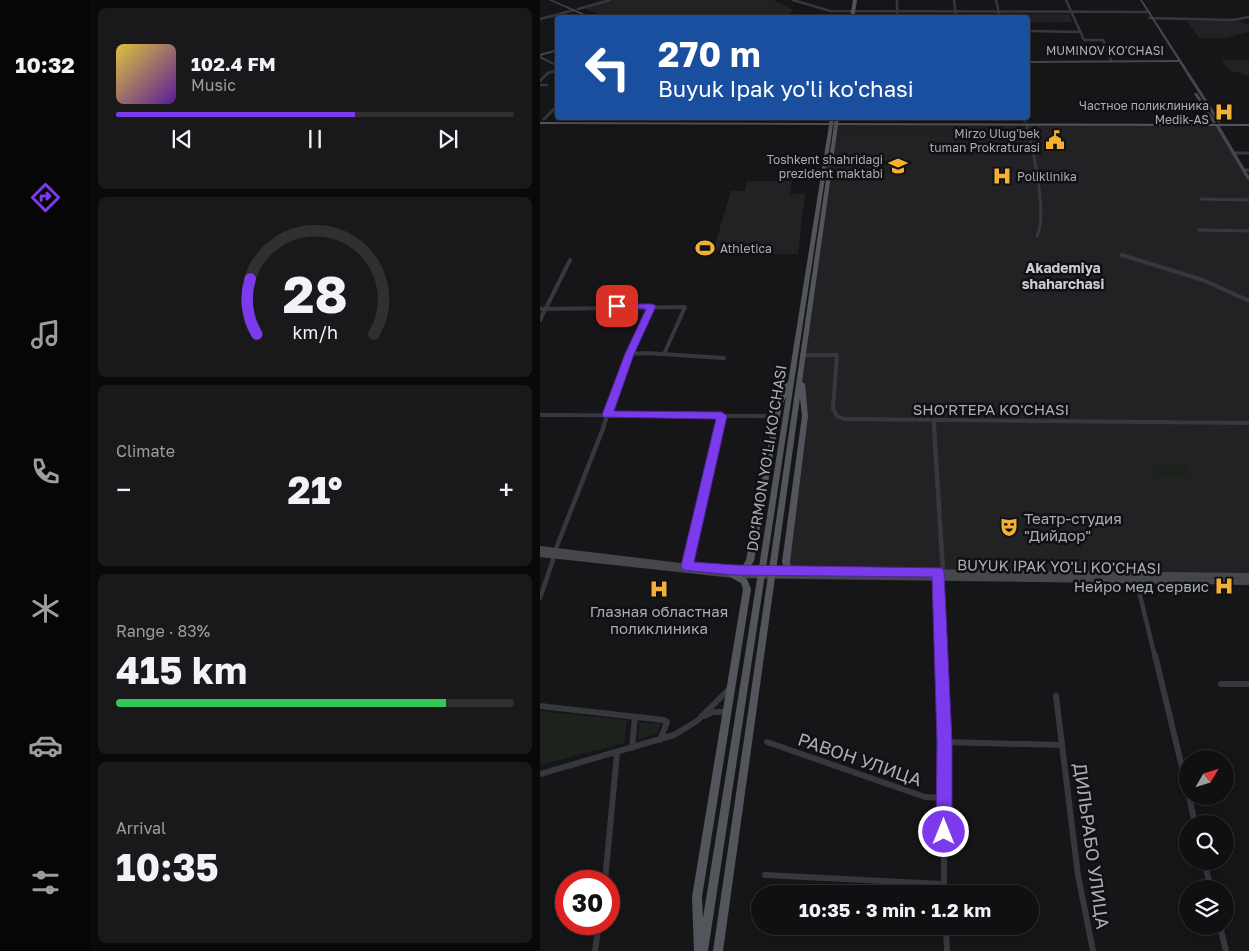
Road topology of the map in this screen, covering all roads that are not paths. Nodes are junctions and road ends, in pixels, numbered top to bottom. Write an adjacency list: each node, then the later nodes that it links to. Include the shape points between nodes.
1 (550, 0): 14 (main road)
2 (557, 0): 13 (main road)
3 (610, 0): 13 (street)
4 (793, 0): 12 (street)
5 (806, 0): 12 (street)
6 (854, 0): 15 (main road)
7 (897, 0): 16 (street)
8 (954, 0): 17 (street)
9 (996, 0): 18 (street)
10 (1066, 0): 19 (street)
11 (1139, 0): 20 (main road)
12 (800, 2): 15 (street, via 830,11)
13 (578, 9): 21 (main road)
14 (574, 10): 21 (main road); 23 (street)
15 (852, 12): 16 (street); 25 (main road)
16 (897, 12): 17 (street)
17 (955, 12): 18 (street); 26 (street)
18 (999, 12): 19 (street); 27 (street)
19 (1072, 12): 20 (street); 32 (street)
20 (1147, 12): 29 (main road)
21 (587, 14): 24 (main road)
22 (555, 15): 30 (street)
23 (555, 15)
24 (590, 15)
25 (851, 15)
26 (956, 15)
27 (1000, 15)
28 (1249, 17): 29 (street, via 1233,20)
29 (1151, 18): 38 (main road)
30 (540, 19)
31 (1030, 32): 32 (street)
32 (1080, 32): 35 (street, via 1084,40 1103,40)
33 (555, 51): 34 (main road)
34 (540, 56): 39 (street)
35 (1111, 60): 37 (main road, MUMINOV KO'CHASI); 38 (main road, MUMINOV KO'CHASI)
36 (1030, 61): 38 (main road, MUMINOV KO'CHASI)
37 (1030, 61)
38 (1177, 62): 50 (main road)
39 (555, 64)
40 (555, 71): 41 (street)
41 (540, 81)
42 (540, 85): 43 (street)
43 (547, 85)
44 (555, 108): 45 (street)
45 (541, 120): 47 (main road)
46 (834, 120): 47 (main road); 48 (main road); 51 (main road); 53 (main road, DO‘RMON YO‘LI KO‘CHASI); 74 (main road, DO‘RMON YO‘LI KO‘CHASI)
47 (552, 121): 51 (main road)
48 (1025, 121): 50 (main road); 63 (street, via 1035,160 1041,218)
49 (1249, 122): 50 (main road)
50 (1216, 123): 52 (main road); 54 (main road)
51 (812, 124): 53 (main road, via 825,127)
52 (1249, 126)
53 (830, 132): 73 (main road, DO‘RMON YO‘LI KO‘CHASI)
54 (1233, 152): 55 (street); 56 (main road)
55 (1249, 153)
56 (1244, 170): 57 (street); 58 (main road)
57 (1249, 170)
58 (1249, 179)
59 (1201, 199): 60 (street)
60 (1249, 200)
61 (1199, 230): 62 (street)
62 (1249, 231)
63 (1037, 236)
64 (1122, 255): 66 (street, via 1181,273)
65 (570, 260): 69 (street)
66 (1249, 301)
67 (652, 306): 69 (street); 71 (street); 72 (street, via 685,307)
68 (540, 309): 69 (street)
69 (546, 309): 70 (street)
70 (540, 320)
71 (630, 354): 72 (street); 78 (street)
72 (664, 354): 75 (street)
73 (796, 356): 74 (street, SHO'RTEPA KO'CHASI); 76 (main road, DO‘RMON YO‘LI KO‘CHASI)
74 (803, 356): 76 (main road, DO‘RMON YO‘LI KO‘CHASI); 81 (street, SHO'RTEPA KO'CHASI, via 837,356 833,410 839,417)
75 (724, 358)
76 (797, 374): 87 (main road, via 805,416 786,562 788,568); 88 (main road, via 779,405 750,562); 120 (main road, DO‘RMON YO‘LI KO‘CHASI); 121 (main road, DO‘RMON YO‘LI KO‘CHASI)
77 (540, 415): 78 (street)
78 (607, 415): 79 (street); 84 (street)
79 (722, 416): 80 (street); 86 (street)
80 (765, 416)
81 (934, 420): 82 (street, SHO'RTEPA KO'CHASI); 90 (street)
82 (1248, 424)
83 (540, 549): 84 (main road, BUYUK IPAK YO'LI KO'CHASI)
84 (554, 553): 85 (main road, BUYUK IPAK YO'LI KO'CHASI); 86 (main road, BUYUK IPAK YO'LI KO'CHASI); 94 (street)
85 (540, 554)
86 (686, 569): 88 (main road, BUYUK IPAK YO'LI KO'CHASI)
87 (796, 570): 89 (main road, BUYUK IPAK YO'LI KO'CHASI); 90 (main road, BUYUK IPAK YO'LI KO'CHASI)
88 (734, 572): 89 (main road, BUYUK IPAK YO'LI KO'CHASI); 97 (main road, via 747,588)
89 (779, 573): 90 (main road, BUYUK IPAK YO'LI KO'CHASI)
90 (940, 575): 92 (main road, BUYUK IPAK YO'LI KO'CHASI); 105 (street)
91 (1249, 576): 92 (main road, BUYUK IPAK YO'LI KO'CHASI)
92 (1135, 577): 93 (main road, BUYUK IPAK YO'LI KO'CHASI); 109 (street)
93 (1249, 582)
94 (540, 598)
95 (1221, 684): 96 (street)
96 (1249, 684)
97 (729, 688): 100 (main road); 102 (street)
98 (1056, 696): 106 (street, ДИЛЬРАБО УЛИЦА)
99 (540, 706): 101 (street)
100 (726, 712): 102 (street, via 710,713); 119 (main road, via 697,897)
101 (635, 717): 103 (street, via 666,720); 107 (street)
102 (701, 718): 103 (street)
103 (660, 740): 107 (street)
104 (768, 742): 111 (street, РАВОН УЛИЦА, via 925,797)
105 (944, 742): 106 (street, ДИЛЬРАБО УЛИЦА); 111 (street)
106 (1062, 745): 123 (street, ДИЛЬРАБО УЛИЦА, via 1078,875)
107 (632, 748): 108 (street)
108 (616, 753): 110 (street); 112 (street)
109 (1179, 755)
110 (540, 774)
111 (944, 798): 114 (street)
112 (606, 870)
113 (765, 875): 114 (street)
114 (943, 884)
115 (598, 935): 118 (street)
116 (946, 935): 122 (street)
117 (1222, 935): 124 (street)
118 (596, 951)
119 (699, 951)
120 (703, 951)
121 (718, 951)
122 (947, 951)
123 (1093, 951)
124 (1226, 951)

